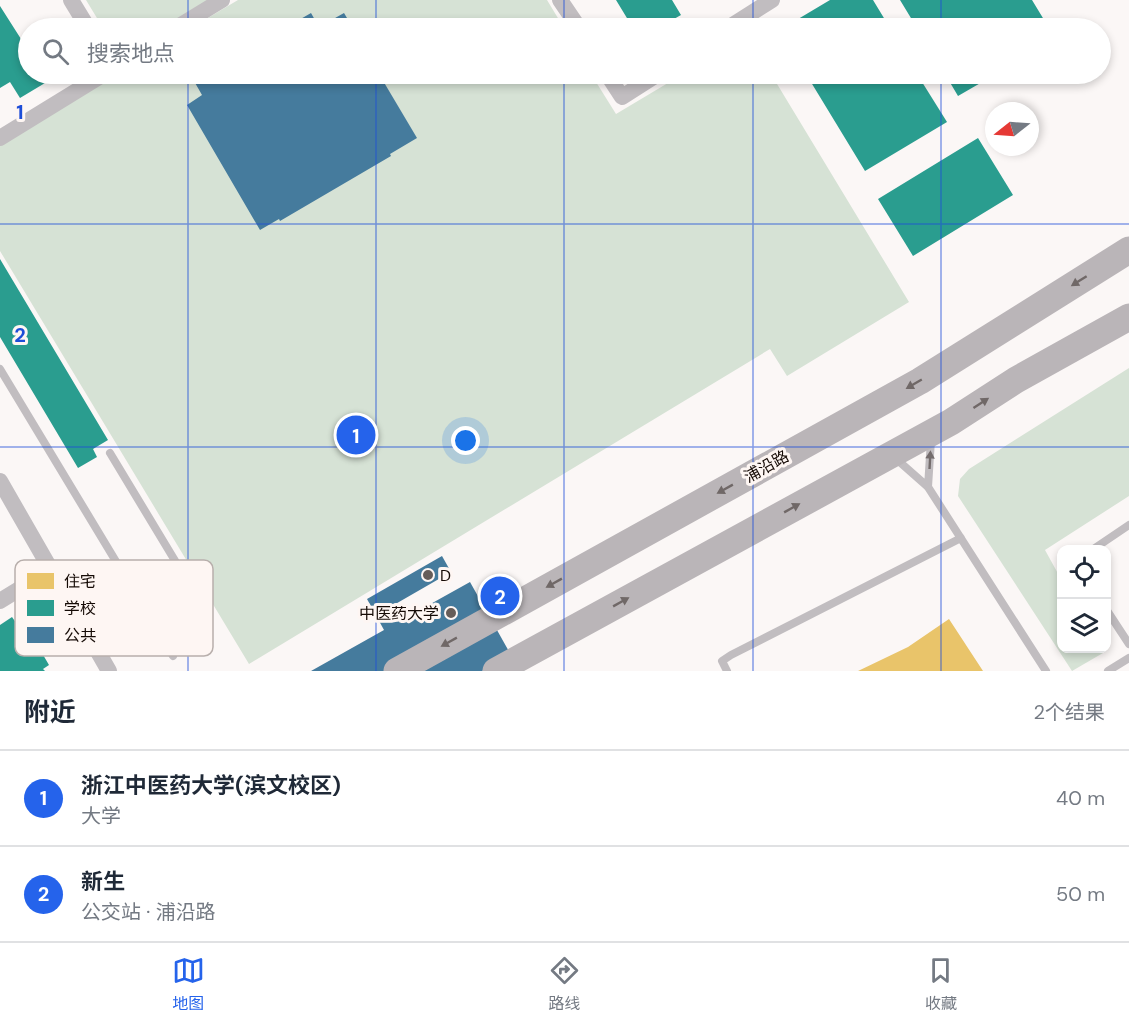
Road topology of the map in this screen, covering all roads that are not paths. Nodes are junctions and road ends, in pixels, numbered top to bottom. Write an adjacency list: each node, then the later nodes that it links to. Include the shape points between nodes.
1 (71, 0): 5 (street)
2 (222, 0): 6 (street)
3 (560, 0): 7 (street)
4 (772, 0): 8 (street)
5 (82, 18)
6 (192, 18)
7 (572, 18)
8 (744, 18)
9 (88, 84): 12 (street)
10 (614, 84): 11 (street, via 622,97)
11 (642, 84)
12 (0, 138)
13 (1129, 250): 34 (main road, 浦沿路, one-way to 34, via 920,381)
14 (1129, 317): 16 (main road, one-way to 14)
15 (0, 369): 25 (lane)
16 (931, 433): 18 (main road); 20 (lane, one-way to 16)
17 (110, 453): 26 (lane)
18 (890, 454): 20 (lane); 35 (main road, one-way to 18)
19 (0, 481): 24 (street)
20 (928, 487): 22 (lane)
21 (1129, 525): 23 (lane)
22 (961, 538): 36 (lane, via 731,655 722,661); 37 (lane)
23 (1098, 545)
24 (47, 560)
25 (115, 560)
26 (175, 560)
27 (15, 592): 28 (street)
28 (0, 601)
29 (1111, 615): 30 (lane)
30 (1129, 644)
31 (101, 656): 33 (street)
32 (1129, 658): 38 (lane)
33 (109, 671)
34 (397, 671)
35 (496, 671)
36 (727, 671)
37 (1046, 671)
38 (1108, 671)

